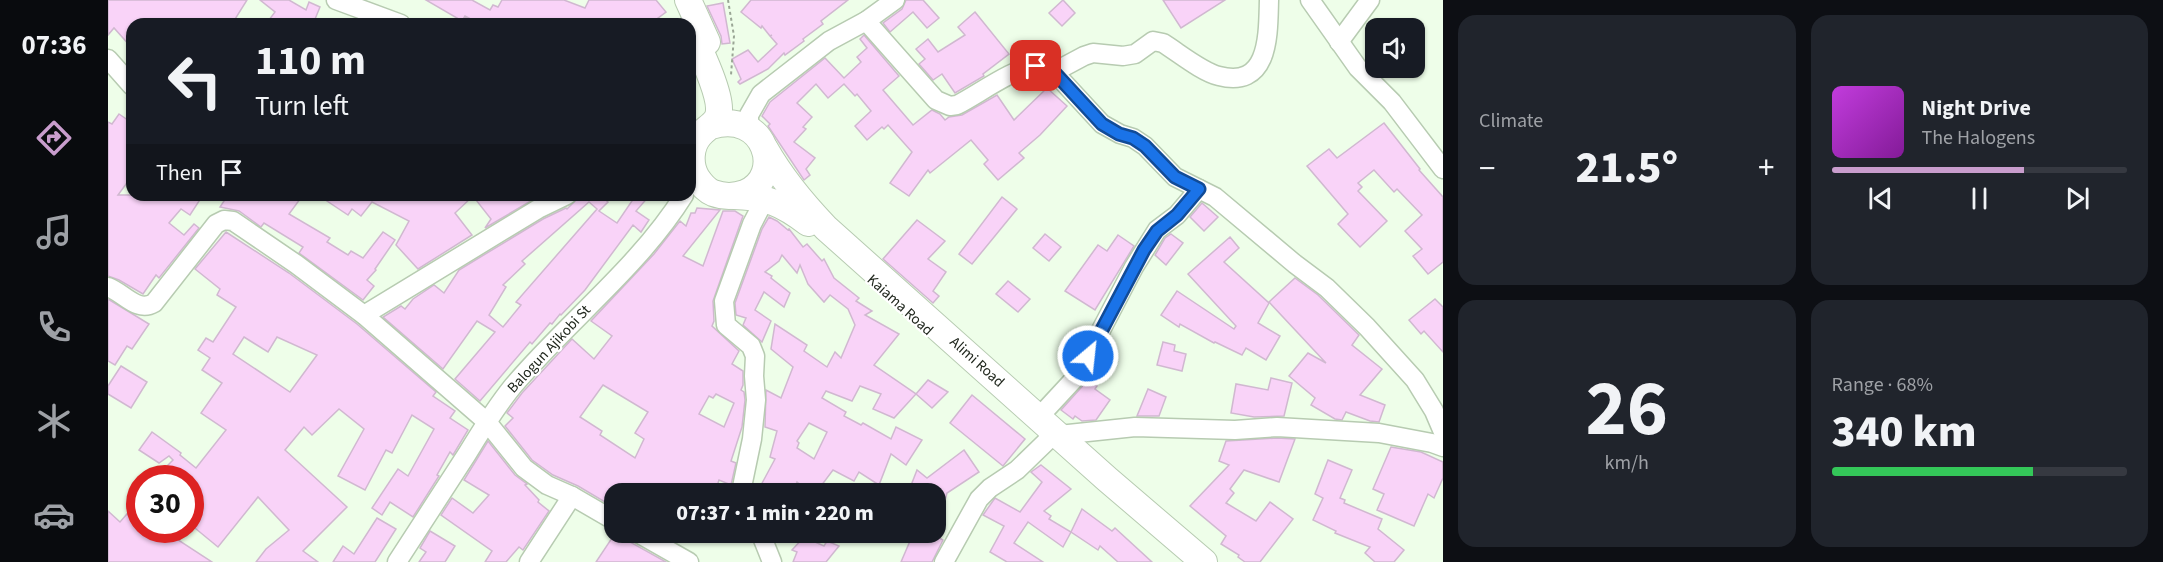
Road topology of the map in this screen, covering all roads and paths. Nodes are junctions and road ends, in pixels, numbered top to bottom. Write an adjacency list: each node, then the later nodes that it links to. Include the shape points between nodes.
1 (336, 0): 9 (street)
2 (676, 0): 10 (highway)
3 (688, 0): 17 (highway)
4 (728, 0): 17 (path, via 734,36)
5 (895, 0): 11 (street)
6 (1269, 0): 15 (street, via 1264,53 1250,75 1219,76 1153,41 1135,54 1093,53)
7 (1310, 0): 12 (street)
8 (1370, 0): 12 (street)
9 (385, 18)
10 (685, 18)
11 (866, 21): 15 (street, via 936,100 950,106 1028,68 1044,67); 18 (street, via 829,41 761,94)
12 (1339, 42): 21 (street)
13 (696, 44): 19 (highway, via 719,105 718,116)
14 (108, 58): 16 (street)
15 (1054, 72): 23 (street, via 1102,124 1145,146 1175,177)
16 (126, 79)
17 (729, 95): 18 (highway)
18 (746, 126): 19 (highway, via 724,122); 20 (highway, via 759,136)
19 (696, 147)
20 (765, 149): 24 (highway, via 767,162 756,185 747,192); 32 (highway, Alimi Road, via 778,172 820,221)
21 (1443, 169)
22 (696, 176): 24 (highway, via 709,191)
23 (1199, 189): 32 (street, via 1157,231 1134,267); 33 (street, via 1250,224 1327,288 1415,380)
24 (725, 195): 25 (street); 26 (highway, Kaiama Road)
25 (696, 198)
26 (765, 199): 32 (highway, Kaiama Road, via 808,223); 35 (street, via 724,301 726,325 751,346 755,356 756,400)
27 (555, 201): 30 (street)
28 (680, 202): 31 (street, Balogun Ajikobi St, via 621,273 537,359)
29 (108, 287): 30 (street, via 140,307 148,307 224,220 233,221)
30 (364, 315): 31 (street)
31 (487, 422): 36 (street, via 525,468 547,485); 41 (street, Balogun Ajikobi St)
32 (1049, 430): 34 (street, via 1277,427 1379,433); 44 (street, via 1017,470 979,499); 45 (highway, Kaiama Road); 46 (highway, Alimi Road)
33 (1443, 432)
34 (1443, 447)
35 (743, 483)
36 (572, 496): 37 (street); 42 (street)
37 (604, 515)
38 (655, 543): 43 (street)
39 (762, 543): 40 (street)
40 (764, 559)
41 (397, 562)
42 (529, 562)
43 (689, 562)
44 (944, 562)
45 (1186, 562)
46 (1204, 562)

